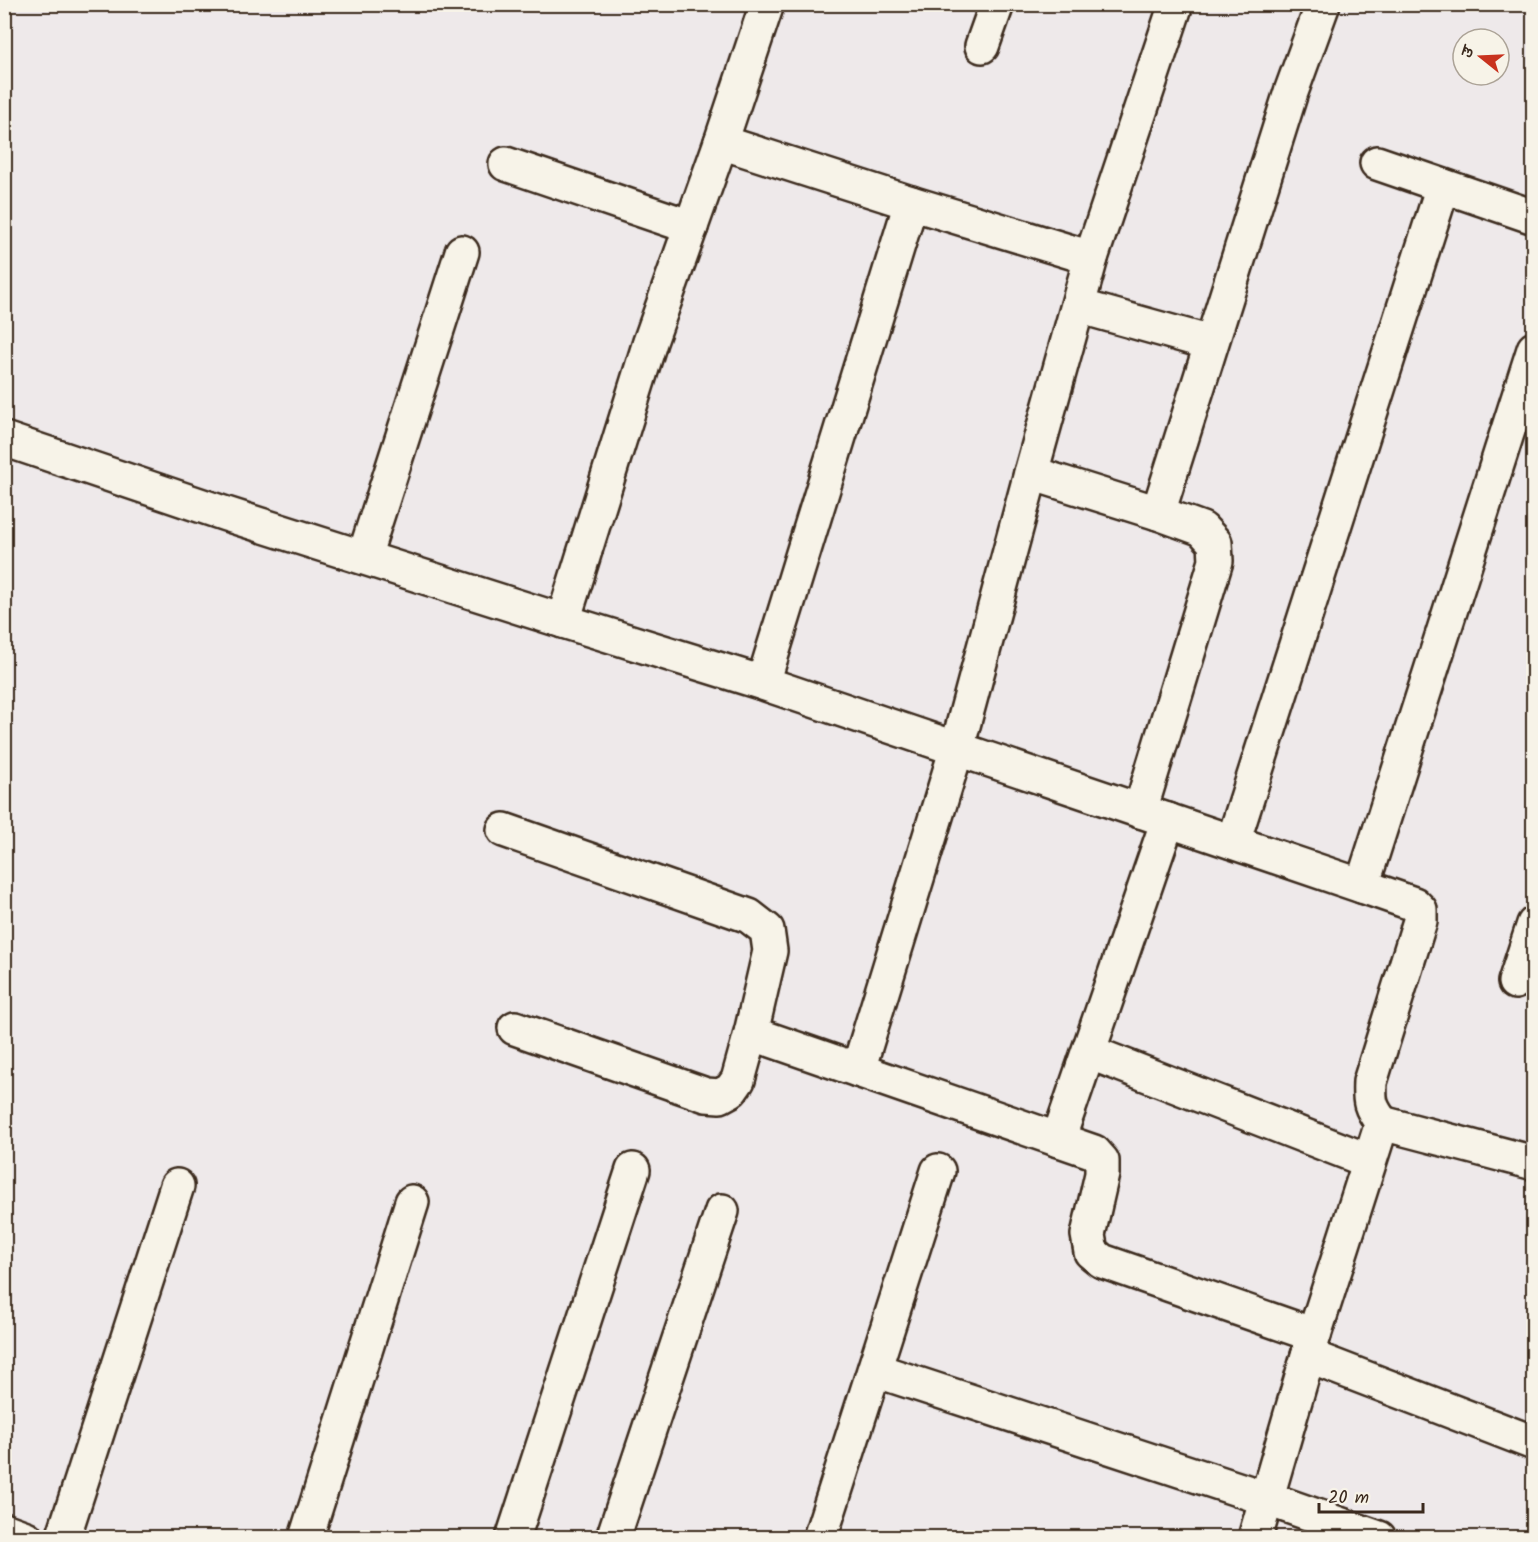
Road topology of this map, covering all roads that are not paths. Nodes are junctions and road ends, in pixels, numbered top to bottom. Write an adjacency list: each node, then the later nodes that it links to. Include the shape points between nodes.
1 (767, 4): 6 (street)
2 (997, 4): 5 (street)
3 (1176, 4): 14 (street)
4 (1323, 4): 16 (street)
5 (982, 46)
6 (721, 142): 10 (street); 12 (street)
7 (1377, 163): 9 (street)
8 (506, 164): 12 (street)
9 (1443, 186): 11 (street); 27 (street)
10 (911, 203): 14 (street); 23 (street)
11 (1533, 218)
12 (691, 227): 22 (street, via 650,342)
13 (462, 252): 21 (street)
14 (1091, 258): 15 (street)
15 (1078, 306): 16 (street); 19 (street)
16 (1211, 343): 20 (street)
17 (1533, 349): 28 (street)
18 (4, 439): 21 (street)
19 (1031, 473): 20 (street); 24 (street)
20 (1158, 513): 25 (street, via 1202,529 1215,543 1216,561)
21 (364, 557): 22 (street)
22 (562, 621): 23 (street)
23 (764, 683): 24 (street)
24 (957, 748): 25 (street); 34 (street)
25 (1154, 815): 27 (street); 33 (street)
26 (504, 830): 32 (street, via 749,916 767,930 770,951)
27 (1233, 842): 28 (street)
28 (1362, 886): 35 (street, via 1414,904 1420,910 1420,921 1370,1082 1369,1099)
29 (1533, 924): 30 (street)
30 (1515, 982)
31 (515, 1028): 32 (street, via 706,1095 720,1096 738,1080)
32 (751, 1033): 34 (street)
33 (1089, 1052): 36 (street); 37 (street)
34 (858, 1070): 36 (street)
35 (1382, 1123): 37 (street); 38 (street)
36 (1058, 1140): 44 (street, via 1094,1152 1102,1161 1088,1235 1090,1252 1102,1261)
37 (1369, 1161): 44 (street)
38 (1533, 1163)
39 (633, 1170): 52 (street)
40 (938, 1171): 45 (street)
41 (177, 1186): 50 (street)
42 (412, 1202): 51 (street)
43 (722, 1211): 53 (street)
44 (1311, 1345): 46 (street); 47 (street)
45 (875, 1370): 47 (street); 54 (street)
46 (1533, 1443)
47 (1268, 1499): 55 (street); 56 (street)
48 (4, 1530): 49 (street)
49 (26, 1538)
50 (63, 1538)
51 (306, 1538)
52 (513, 1538)
53 (613, 1538)
54 (820, 1538)
55 (1255, 1538)
56 (1379, 1538)

